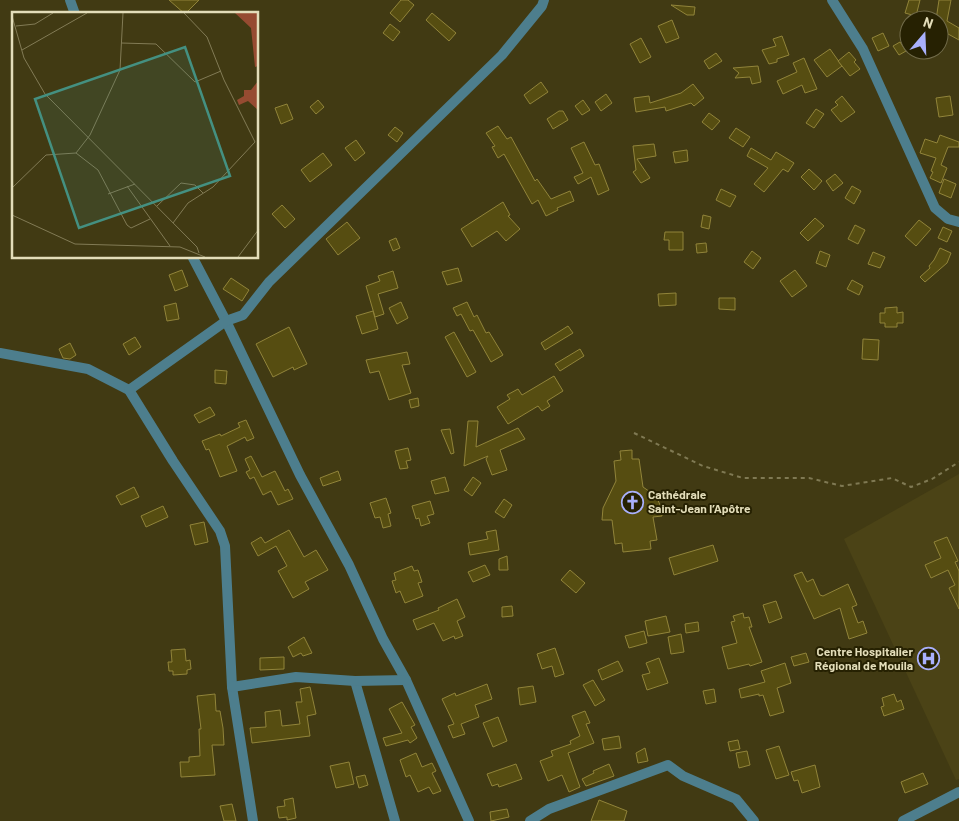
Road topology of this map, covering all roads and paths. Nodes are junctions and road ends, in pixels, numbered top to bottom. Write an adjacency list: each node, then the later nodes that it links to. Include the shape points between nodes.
1 (70, 0): 4 (street)
2 (544, 0): 7 (street, via 502,55 269,282 243,315)
3 (832, 0): 5 (street, via 863,49 935,208 948,219)
4 (74, 12)
5 (959, 222)
6 (194, 259): 7 (street)
7 (226, 321): 9 (street); 13 (street, via 300,475 349,564)
8 (0, 353): 9 (street, via 88,369)
9 (129, 390): 14 (street, via 220,531 225,546)
10 (634, 433): 11 (path, via 703,466 743,478 809,478 842,486 892,478 911,487 932,479)
11 (959, 462)
12 (355, 680): 13 (street); 14 (street, via 296,677); 17 (street)
13 (406, 680): 18 (street)
14 (232, 687): 16 (street)
15 (959, 792): 21 (street)
16 (253, 821)
17 (395, 821)
18 (469, 821)
19 (530, 821): 20 (street, via 549,810 668,765 683,776 736,799)
20 (754, 821)
21 (903, 821)

